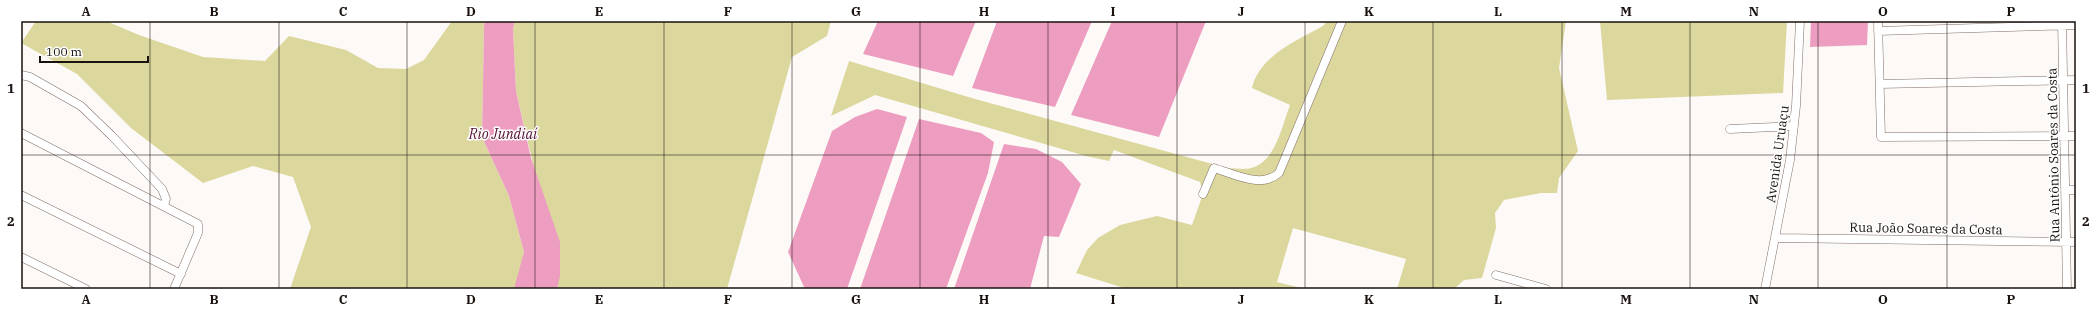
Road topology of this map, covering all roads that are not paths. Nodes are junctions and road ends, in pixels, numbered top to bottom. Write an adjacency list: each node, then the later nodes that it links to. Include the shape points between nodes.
1 (1342, 21): 18 (street, via 1279,173 1272,179 1254,180 1214,168)
2 (1800, 21): 11 (street, Avenida Uruaçu)
3 (1878, 21): 6 (street)
4 (2062, 23): 5 (street); 6 (street); 9 (street, Rua Antônio Soares da Costa)
5 (2076, 25)
6 (1878, 31): 10 (street)
7 (21, 75): 20 (street, via 30,77 72,100 98,122 162,189 166,199)
8 (2076, 80): 9 (street)
9 (2064, 81): 10 (street); 14 (street, Rua Antônio Soares da Costa)
10 (1880, 84): 14 (street, via 1881,136)
11 (1794, 126): 12 (street); 21 (street, Avenida Uruaçu)
12 (1730, 129)
13 (21, 133): 20 (street)
14 (2065, 136): 15 (street); 16 (street, Rua Antônio Soares da Costa)
15 (2076, 136)
16 (2066, 190): 17 (street); 22 (street, Rua Antônio Soares da Costa)
17 (2076, 190)
18 (1203, 194)
19 (21, 195): 25 (street)
20 (164, 206): 25 (street, via 193,220 199,228)
21 (1775, 238): 22 (street, Rua João Soares da Costa); 30 (street, Avenida Uruaçu)
22 (2066, 242): 23 (street, Rua João Soares da Costa); 31 (street, Rua Antônio Soares da Costa)
23 (2076, 242)
24 (21, 257): 27 (street)
25 (180, 274): 28 (street)
26 (1496, 275): 29 (street)
27 (86, 289)
28 (174, 289)
29 (1546, 289)
30 (1765, 289)
31 (2067, 289)

